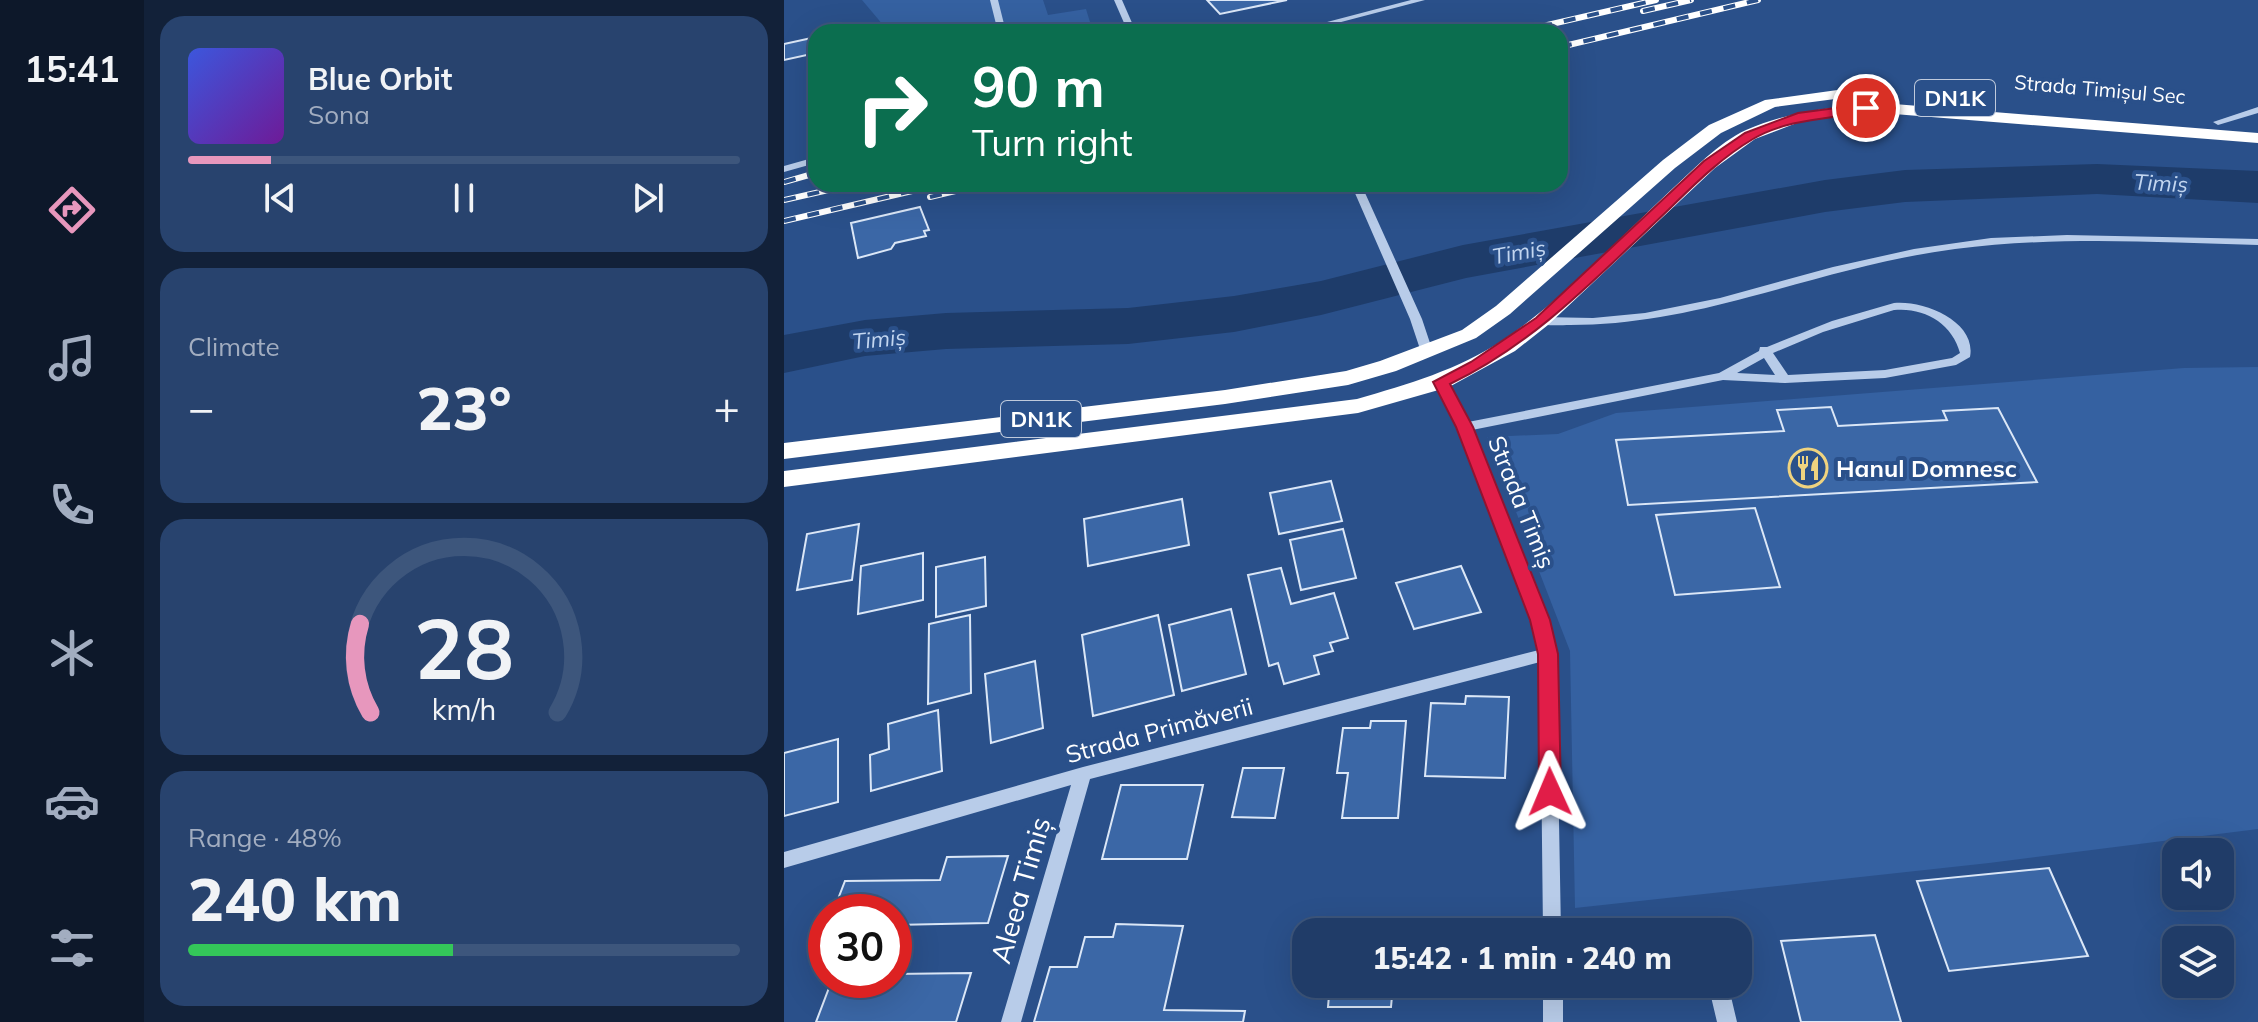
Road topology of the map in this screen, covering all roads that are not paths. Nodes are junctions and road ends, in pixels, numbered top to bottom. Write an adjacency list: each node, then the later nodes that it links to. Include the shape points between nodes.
1 (994, 0): 4 (street)
2 (1118, 0): 5 (street)
3 (1421, 0): 6 (street)
4 (1000, 24)
5 (1128, 24)
6 (1325, 24)
7 (2258, 110): 8 (street)
8 (2218, 122): 9 (highway, Strada Timișul Sec / DN1K); 17 (highway, Strada Timișul Sec / DN1K, via 1919,95 1845,93 1791,99 1744,113 1715,129 1503,310 1469,334)
9 (2258, 123)
10 (2258, 138): 15 (highway, Strada Timișul Sec / DN1K, via 1866,108 1772,125 1709,164)
11 (808, 162): 12 (street)
12 (784, 169)
13 (1360, 192): 17 (street)
14 (2258, 242): 15 (street, via 2072,239 1954,245 1645,317)
15 (1541, 321): 20 (highway, DN1K, via 1477,365)
16 (1764, 350): 18 (street); 19 (street); 19 (street, via 1880,310 1907,306 1943,318 1965,344 1966,354 1956,361 1924,368)
17 (1427, 352): 22 (highway, DN1K, via 1348,378 1298,386)
18 (1723, 376): 19 (street); 21 (street)
19 (1785, 379)
20 (1441, 382): 21 (street, Strada Timiș); 23 (highway, DN1K, via 1358,406)
21 (1464, 427): 24 (street, Strada Timiș, via 1522,570)
22 (784, 451)
23 (784, 479)
24 (1548, 654): 25 (street, Strada Primăverii); 27 (street, Strada Timiș)
25 (1083, 774): 26 (street, Strada Primăverii); 30 (street, Aleea Timiș)
26 (784, 860)
27 (1552, 918)
28 (1553, 998): 31 (street)
29 (1721, 998): 32 (street)
30 (1011, 1022)
31 (1553, 1022)
32 (1727, 1022)

